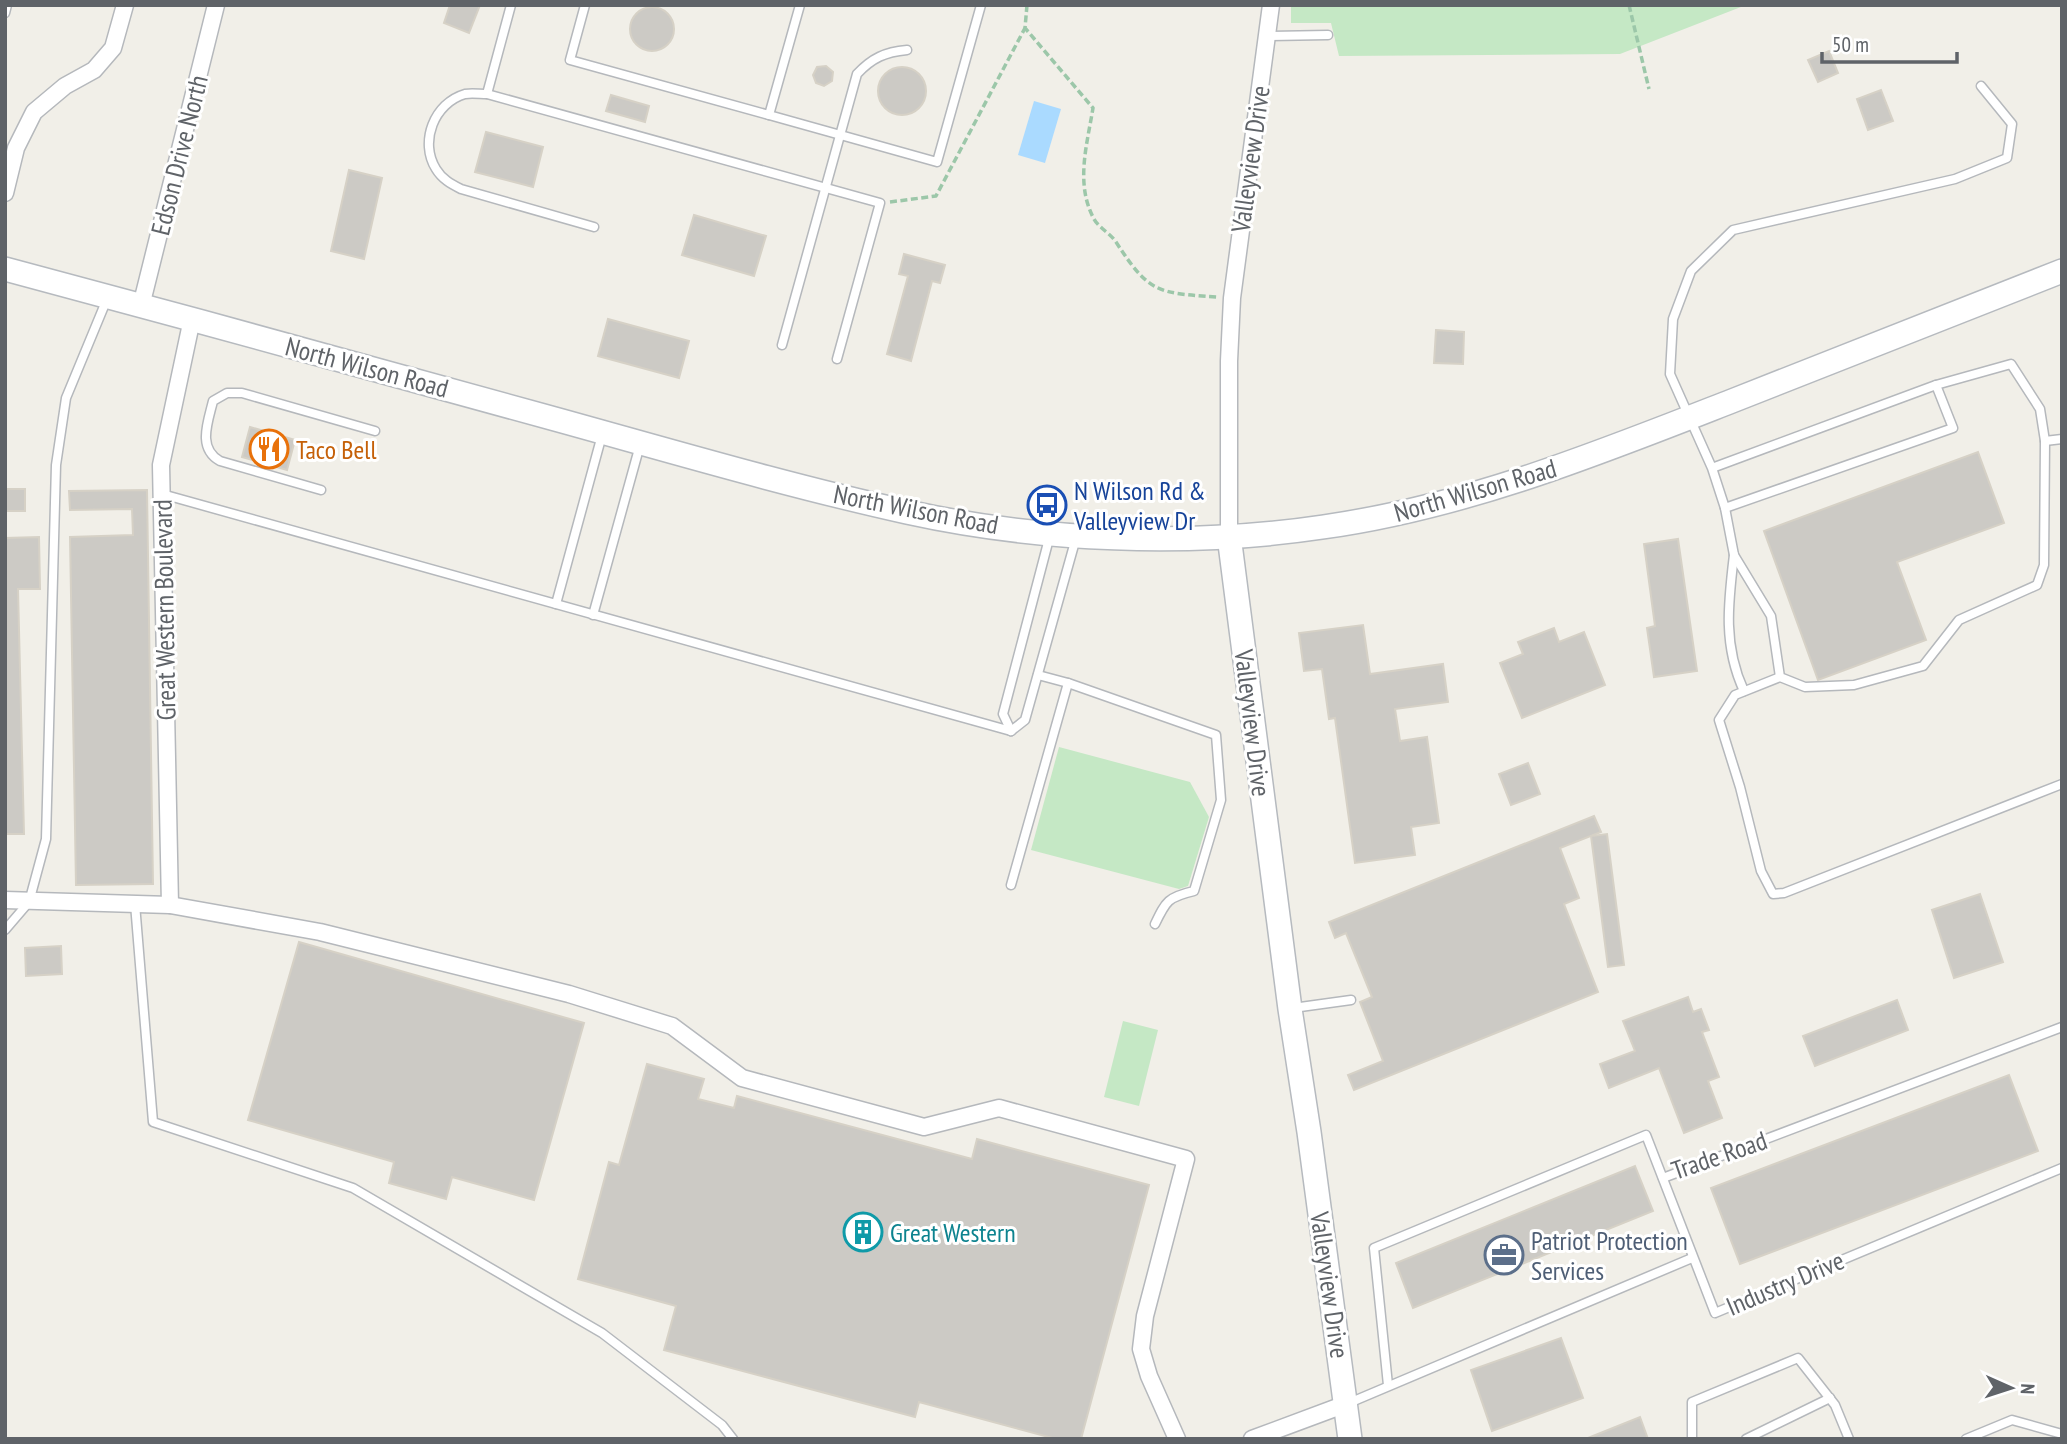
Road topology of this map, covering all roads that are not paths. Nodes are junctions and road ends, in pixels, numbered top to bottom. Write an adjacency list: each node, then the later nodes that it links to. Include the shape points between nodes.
1 (7, 5): 9 (lane)
2 (125, 5): 18 (street, via 113,48 94,70 65,86 34,112 16,148)
3 (216, 5): 23 (street, Edson Drive North)
4 (511, 5): 14 (lane)
5 (584, 5): 15 (lane, via 569,60)
6 (800, 5): 15 (lane)
7 (981, 5): 16 (lane, via 937,162)
8 (1271, 5): 11 (street, Valleyview Drive)
9 (5, 13)
10 (1328, 35): 11 (lane)
11 (1267, 36): 40 (street, Valleyview Drive, via 1232,298)
12 (907, 50): 16 (lane, via 869,61 857,74)
13 (1981, 86): 28 (lane, via 2012,124 2007,158 1955,179 1733,230 1692,271 1673,319 1671,374)
14 (487, 94): 17 (lane); 19 (lane, via 465,94 443,106 429,129 435,168 461,189)
15 (769, 115): 16 (lane)
16 (840, 135): 17 (lane)
17 (825, 188): 25 (lane); 26 (lane, via 880,203)
18 (5, 193)
19 (594, 227)
20 (5, 269): 22 (main road, North Wilson Road)
21 (2062, 271): 28 (main road, North Wilson Road)
22 (108, 296): 23 (main road, North Wilson Road); 52 (lane, via 66,398 56,465 46,839)
23 (141, 306): 24 (main road, North Wilson Road)
24 (192, 319): 30 (main road, North Wilson Road); 36 (street, Great Western Boulevard, via 161,465)
25 (782, 345)
26 (837, 359)
27 (1936, 385): 32 (lane, via 2011,364 2040,409); 34 (lane); 37 (lane, via 1953,428)
28 (1689, 418): 34 (lane); 40 (main road, North Wilson Road, via 1517,482 1440,504 1321,528)
29 (375, 430): 35 (lane, via 242,393 227,393 214,401 205,431 211,456)
30 (603, 432): 33 (main road, North Wilson Road); 42 (lane)
31 (2062, 439): 32 (lane)
32 (2045, 441): 45 (lane, via 2044,565 2037,585 1959,620 1923,666 1854,685 1805,687)
33 (640, 443): 38 (main road, North Wilson Road, via 909,513); 43 (lane)
34 (1712, 468): 37 (lane)
35 (321, 490)
36 (162, 494): 42 (lane); 54 (street, Great Western Boulevard)
37 (1725, 508): 41 (lane)
38 (1051, 532): 39 (main road, North Wilson Road); 48 (lane, via 1003,714)
39 (1077, 534): 40 (main road, North Wilson Road); 44 (lane)
40 (1229, 536): 58 (main road, Valleyview Drive)
41 (1734, 555): 45 (lane, via 1771,616); 47 (lane, via 1727,615 1734,669)
42 (556, 604): 43 (lane)
43 (593, 615): 48 (lane)
44 (1038, 675): 46 (lane); 48 (lane, via 1025,720)
45 (1780, 677): 47 (lane)
46 (1068, 683): 50 (lane); 55 (lane, via 1216,735 1221,800 1194,891 1166,901)
47 (1744, 691): 49 (lane, via 1735,695 1719,720 1761,871 1773,894)
48 (1011, 732)
49 (2062, 784)
50 (1011, 885)
51 (5, 900): 52 (street)
52 (29, 902): 53 (street); 56 (lane)
53 (135, 904): 54 (street); 67 (lane, via 153,1122 353,1188 601,1333 722,1425)
54 (170, 905): 68 (street, via 320,932 569,994 672,1026 742,1078 924,1127 999,1108 1185,1159 1145,1316 1141,1349)
55 (1155, 924)
56 (5, 930)
57 (1351, 1000): 58 (lane)
58 (1290, 1009): 65 (main road, Valleyview Drive)
59 (2062, 1027): 61 (lane, Trade Road)
60 (2062, 1168): 62 (lane, Industry Drive, via 1715,1313)
61 (1662, 1178): 62 (lane); 63 (lane, Trade Road, via 1646,1135 1374,1248)
62 (1692, 1258): 63 (lane)
63 (1388, 1385): 65 (lane)
64 (1830, 1398): 71 (lane, via 1798,1358 1692,1402); 72 (lane); 73 (lane)
65 (1346, 1404): 69 (street); 70 (main road, Valleyview Drive)
66 (2062, 1434): 74 (lane, via 2012,1420)
67 (733, 1439)
68 (1177, 1439)
69 (1252, 1439)
70 (1350, 1439)
71 (1692, 1439)
72 (1746, 1439)
73 (1849, 1439)
74 (1966, 1439)

